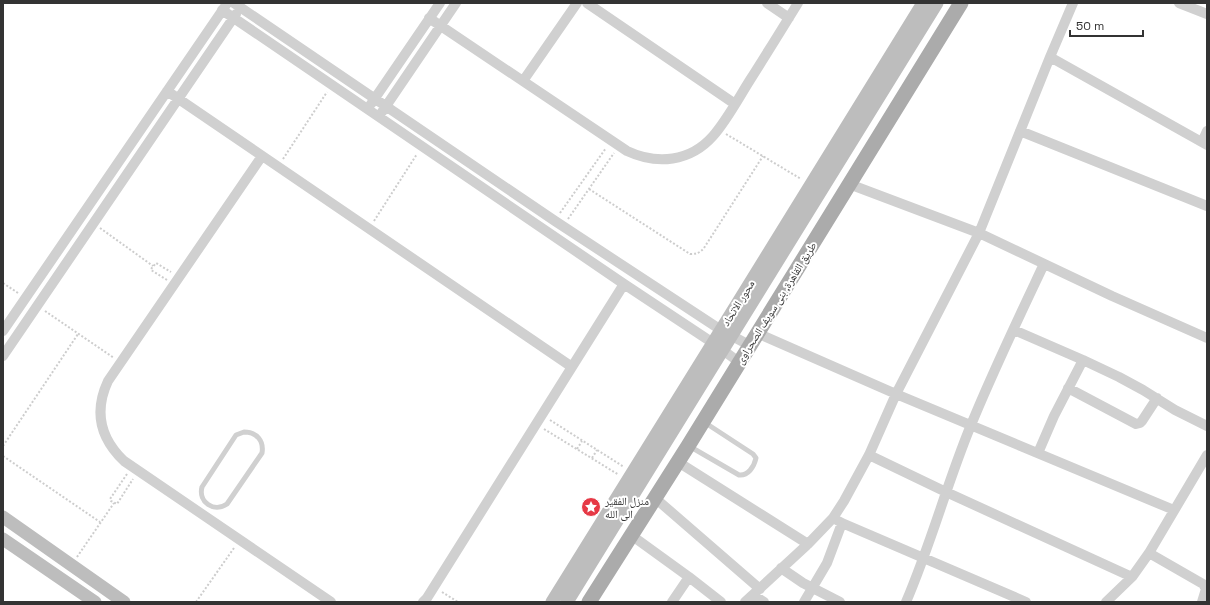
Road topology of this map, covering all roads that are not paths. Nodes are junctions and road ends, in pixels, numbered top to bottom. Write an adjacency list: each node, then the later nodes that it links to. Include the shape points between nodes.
1 (440, 3): 16 (street)
2 (456, 3): 18 (street)
3 (577, 3): 20 (street)
4 (587, 3): 24 (street)
5 (767, 3): 17 (street)
6 (798, 3): 17 (street)
7 (923, 3): 39 (street, محور الاتحاد, via 811,185)
8 (937, 3): 39 (street, محور الاتحاد)
9 (961, 3): 32 (main road, طريق القاهرة, بنى سويف الصحراوى)
10 (1073, 3): 19 (street)
11 (1179, 3): 14 (street)
12 (239, 4): 15 (street); 23 (street)
13 (225, 7): 15 (street); 21 (street)
14 (1207, 14)
15 (233, 18): 22 (street); 26 (street)
16 (429, 18): 18 (street); 23 (street)
17 (789, 18): 24 (street)
18 (440, 26): 20 (street); 25 (street)
19 (1050, 57): 28 (street); 30 (street)
20 (523, 81): 24 (street, via 615,144 631,153 654,160 682,157 698,149 713,137)
21 (167, 90): 22 (street); 38 (street)
22 (179, 98): 31 (street); 44 (street)
23 (375, 99): 25 (street); 26 (street)
24 (735, 104)
25 (386, 106): 27 (street); 39 (street)
26 (367, 109): 27 (street)
27 (378, 117): 36 (street)
28 (1020, 131): 33 (street); 34 (street)
29 (1207, 131): 30 (street)
30 (1204, 144)
31 (262, 156): 47 (street); 63 (street, via 108,380 101,404 104,433 117,454)
32 (849, 184): 34 (street); 40 (main road, طريق القاهرة, بنى سويف الصحراوى)
33 (1207, 206)
34 (979, 233): 35 (street); 49 (street)
35 (1044, 264): 37 (street); 41 (street)
36 (624, 284): 43 (street); 47 (street)
37 (1014, 330): 45 (street); 52 (street)
38 (3, 331)
39 (727, 333): 42 (street); 43 (street, محور الاتحاد)
40 (757, 333): 42 (main road, طريق القاهرة, بنى سويف الصحراوى); 49 (street)
41 (1207, 338)
42 (749, 346): 46 (main road, طريق القاهرة, بنى سويف الصحراوى)
43 (718, 347): 46 (street); 81 (street, محور الاتحاد, via 630,476); 82 (street, محور الاتحاد)
44 (3, 356)
45 (1083, 360): 48 (street); 50 (street)
46 (739, 362): 51 (main road, طريق القاهرة, بنى سويف الصحراوى)
47 (572, 367): 80 (street)
48 (1068, 388): 50 (street, via 1136,424 1140,424); 55 (street)
49 (896, 394): 52 (street); 56 (street)
50 (1156, 398): 53 (street)
51 (703, 421): 54 (main road, طريق القاهرة, بنى سويف الصحراوى); 54 (lane, via 753,454 756,458 755,463 747,473 741,475)
52 (971, 425): 55 (street); 59 (street)
53 (1207, 426)
54 (688, 446): 58 (main road, طريق القاهرة, بنى سويف الصحراوى)
55 (1038, 453): 62 (street)
56 (869, 455): 59 (street); 65 (street)
57 (1205, 461): 62 (street)
58 (678, 462): 60 (main road, طريق القاهرة, بنى سويف الصحراوى); 69 (street)
59 (946, 492): 71 (street); 74 (street)
60 (655, 498): 67 (main road, طريق القاهرة, بنى سويف الصحراوى); 76 (street)
61 (207, 504): 61 (lane, via 218,508 227,504 262,453 261,442 256,435 248,432 236,435 202,487 201,495); 63 (lane)
62 (1174, 510): 70 (street)
63 (200, 513): 79 (street)
64 (3, 517): 78 (street)
65 (833, 518): 66 (street); 69 (street)
66 (842, 523): 71 (street); 75 (street)
67 (631, 535): 73 (street); 83 (main road, طريق القاهرة, بنى سويف الصحراوى)
68 (3, 539): 77 (street)
69 (808, 544): 72 (street)
70 (1149, 552): 74 (street); 92 (street, via 1203,584 1206,590)
71 (924, 559): 89 (street); 90 (street)
72 (781, 568): 75 (street); 76 (street)
73 (689, 577): 84 (street); 85 (street)
74 (1132, 577): 91 (street)
75 (813, 589): 87 (street); 88 (street)
76 (752, 595): 86 (street)
77 (95, 602)
78 (124, 602)
79 (331, 602)
80 (423, 602)
81 (552, 602)
82 (567, 602)
83 (589, 602)
84 (672, 602)
85 (721, 602)
86 (764, 602)
87 (804, 602)
88 (840, 602)
89 (906, 602)
90 (1026, 602)
91 (1106, 602)
92 (1202, 602)

